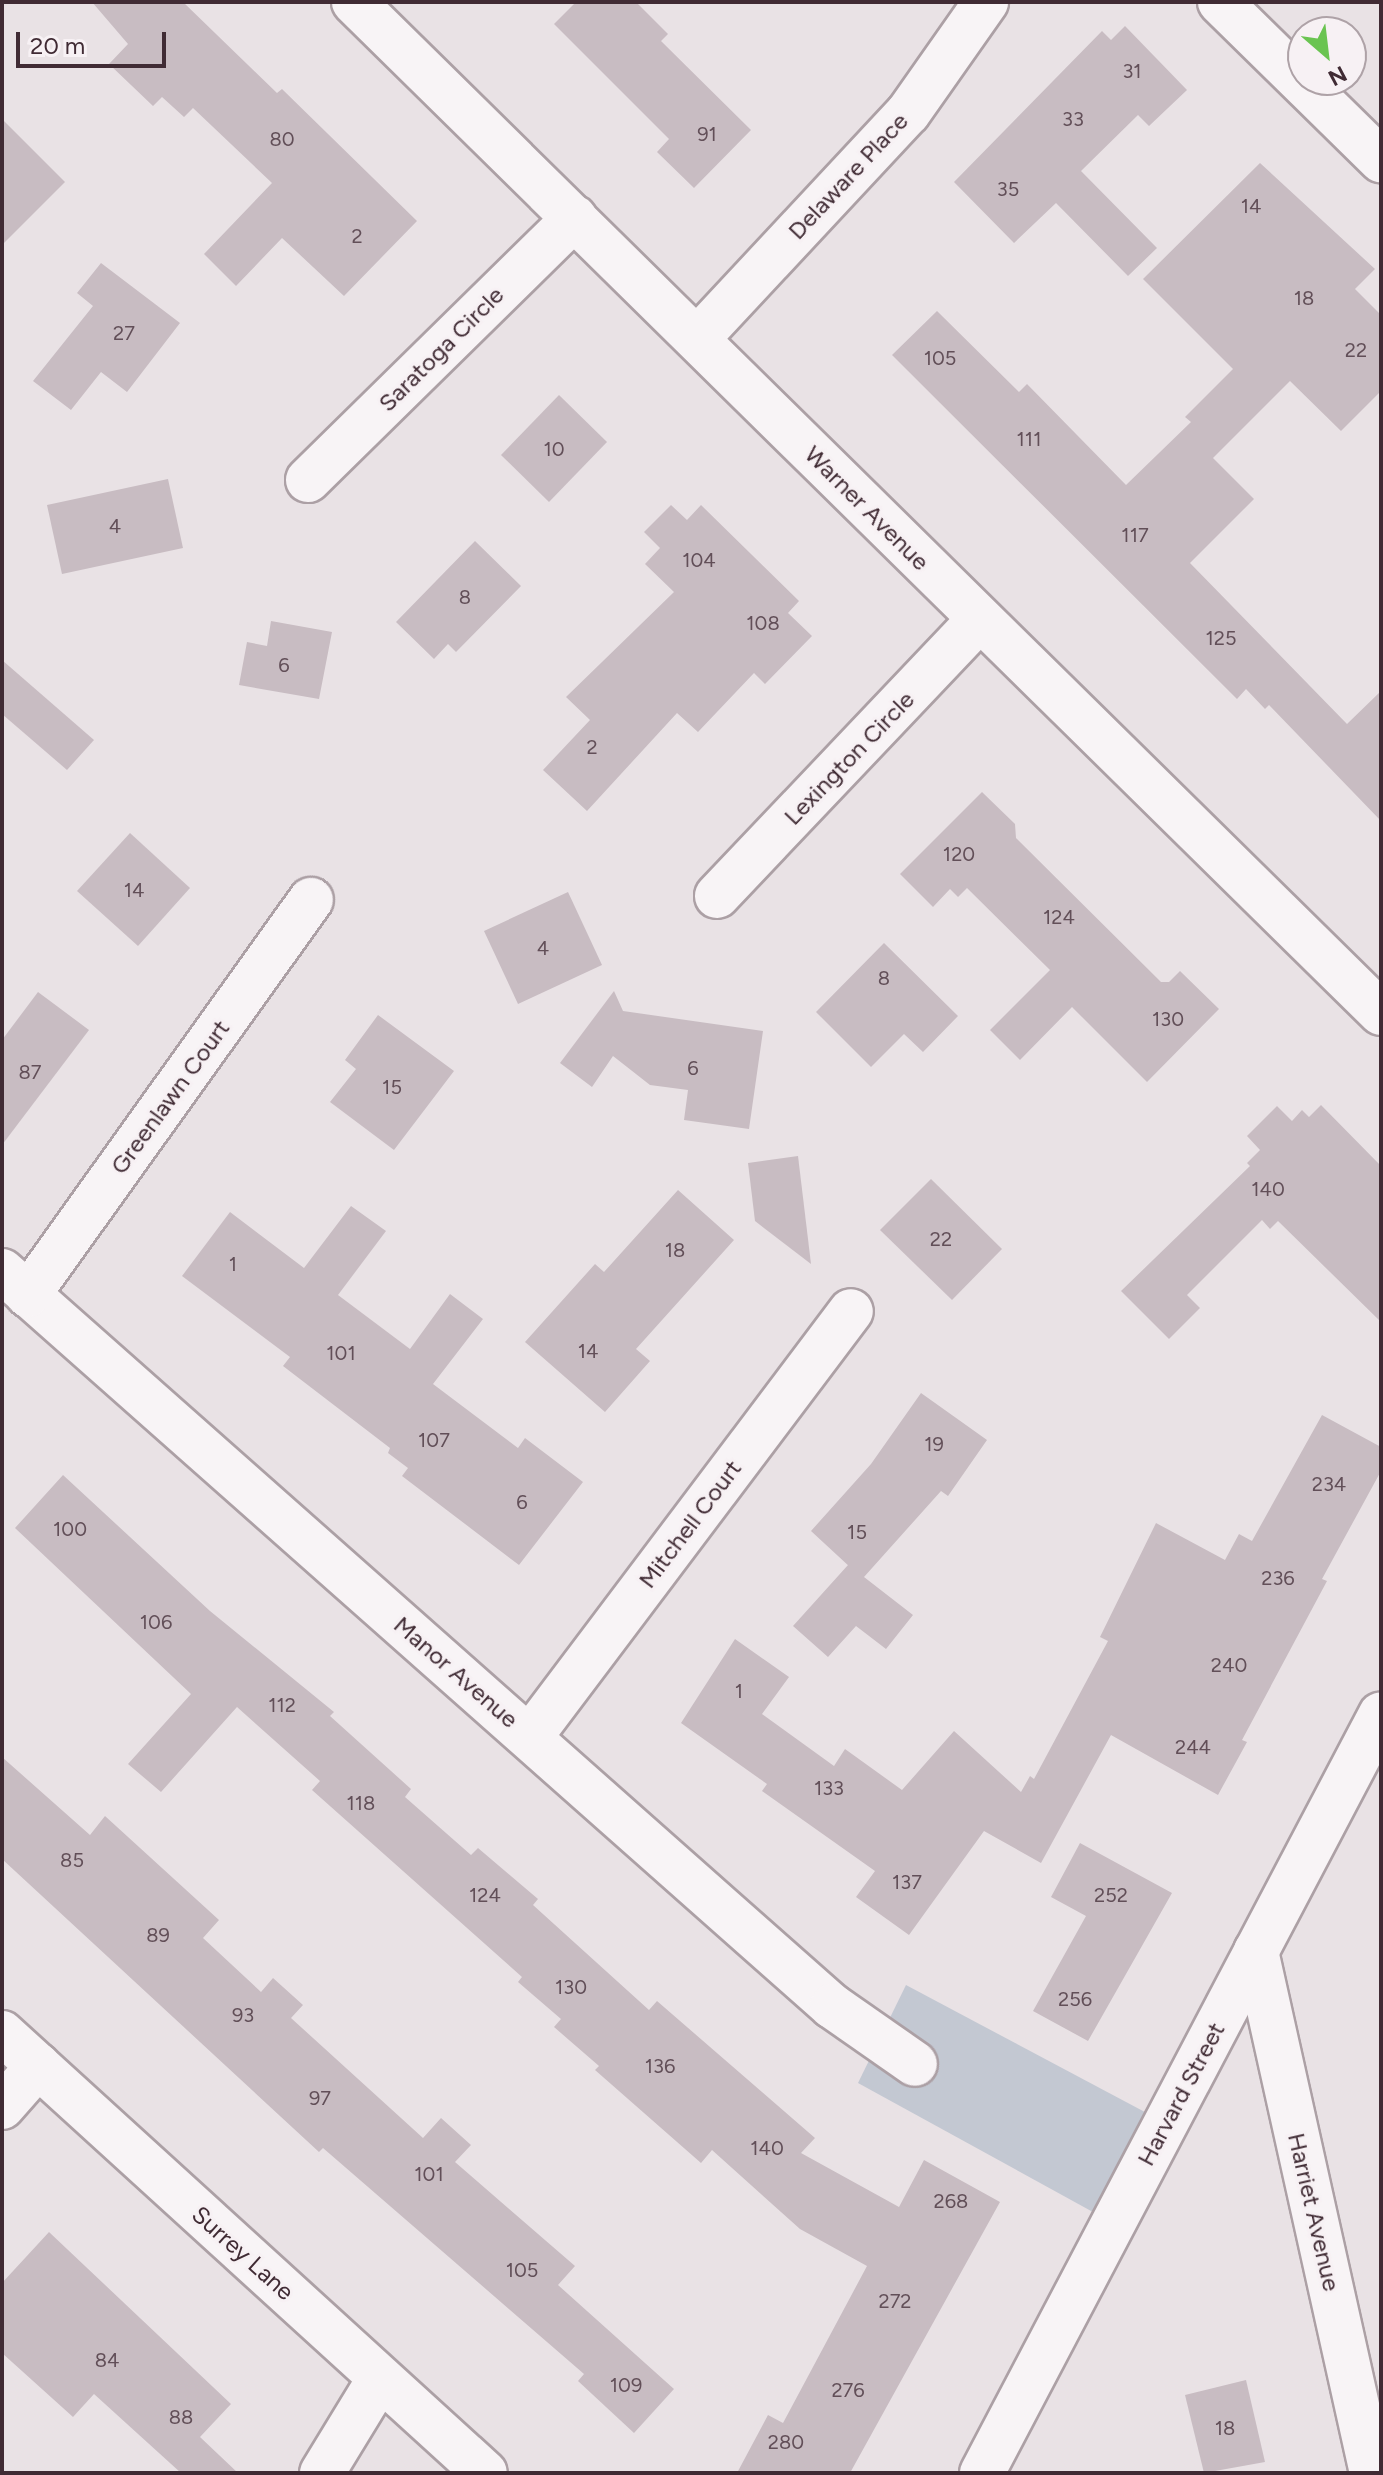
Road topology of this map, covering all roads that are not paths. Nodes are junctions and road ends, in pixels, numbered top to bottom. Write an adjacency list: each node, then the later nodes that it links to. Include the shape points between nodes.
1 (354, 2): 5 (street, Warner Avenue)
2 (986, 2): 6 (street, Delaware Place, via 908,113)
3 (1220, 2): 4 (street)
4 (1381, 160)
5 (575, 218): 6 (street, Warner Avenue); 7 (street, Saratoga Circle)
6 (697, 339): 8 (street, Warner Avenue)
7 (308, 480)
8 (980, 619): 9 (street, Lexington Circle); 11 (street, Warner Avenue)
9 (717, 896)
10 (311, 900): 12 (street, Greenlawn Court)
11 (1381, 1013)
12 (15, 1283): 15 (street, Manor Avenue)
13 (851, 1311): 15 (street, Mitchell Court)
14 (1381, 1714): 16 (street, Harvard Street)
15 (530, 1737): 18 (street, Manor Avenue, via 832,2006)
16 (1256, 1951): 24 (street, Harvard Street); 25 (street, Harriet Avenue)
17 (2, 2033): 19 (street, Surrey Lane)
18 (915, 2064)
19 (38, 2066): 20 (street); 21 (street, Surrey Lane)
20 (2, 2107)
21 (380, 2378): 22 (street); 23 (street, Surrey Lane)
22 (322, 2473)
23 (485, 2473)
24 (982, 2473)
25 (1372, 2473)

